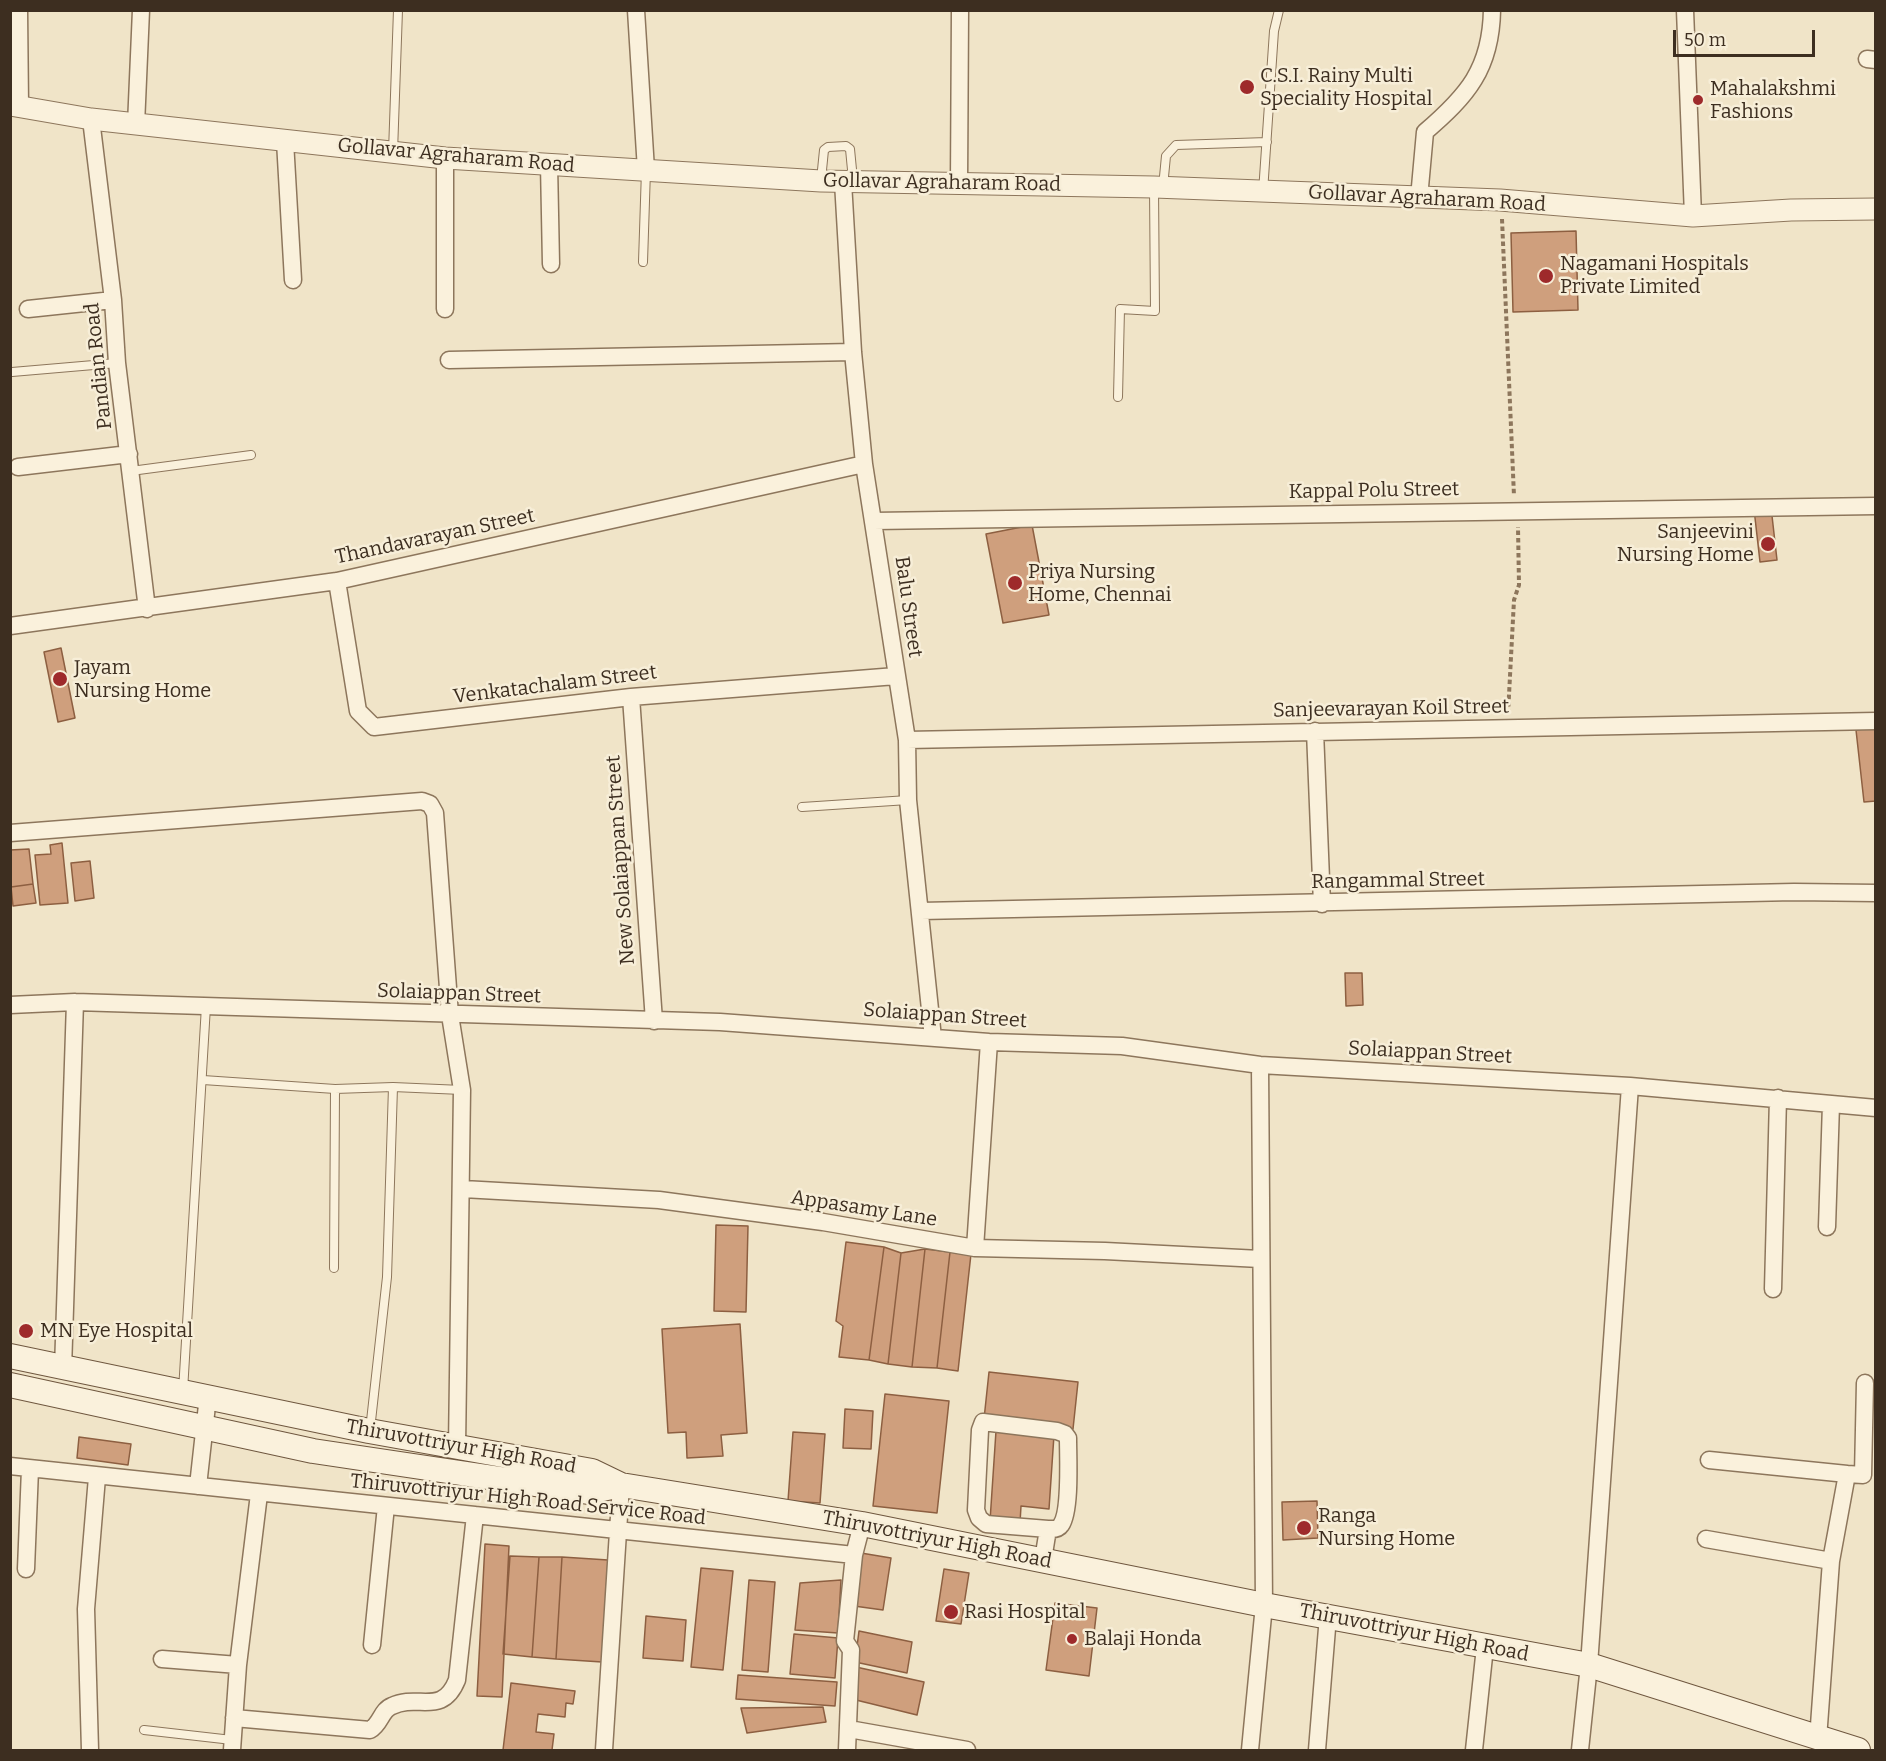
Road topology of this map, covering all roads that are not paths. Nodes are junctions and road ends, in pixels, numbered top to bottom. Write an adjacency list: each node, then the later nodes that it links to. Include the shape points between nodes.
1 (19, 10): 9 (street)
2 (141, 10): 11 (street)
3 (398, 10): 14 (lane)
4 (636, 10): 17 (street)
5 (960, 10): 20 (street)
6 (1280, 10): 13 (lane, via 1274,31)
7 (1492, 10): 23 (street, via 1492,34 1479,75 1468,92 1425,132)
8 (1685, 10): 25 (street)
9 (15, 105): 10 (street, Gollavar Agraharam Road)
10 (91, 119): 11 (street, Gollavar Agraharam Road); 29 (street, Pandian Road)
11 (136, 124): 12 (street, Gollavar Agraharam Road)
12 (285, 141): 14 (street, Gollavar Agraharam Road); 28 (street)
13 (1267, 142): 21 (lane, via 1176,145 1166,156); 22 (lane)
14 (393, 152): 15 (street, Gollavar Agraharam Road)
15 (445, 158): 16 (street, Gollavar Agraharam Road); 31 (street)
16 (549, 164): 17 (street, Gollavar Agraharam Road); 27 (street)
17 (646, 170): 18 (street, Gollavar Agraharam Road); 26 (lane)
18 (821, 180): 19 (street, Gollavar Agraharam Road); 19 (lane, via 824,150 846,146 850,149)
19 (848, 182): 20 (street, Gollavar Agraharam Road); 32 (street, Balu Street)
20 (959, 184): 21 (street, Gollavar Agraharam Road)
21 (1159, 187): 22 (street, Gollavar Agraharam Road); 36 (lane, via 1155,311 1120,309)
22 (1263, 192): 23 (street, Gollavar Agraharam Road)
23 (1419, 198): 25 (street, Gollavar Agraharam Road, via 1500,200)
24 (1875, 209): 25 (street, Gollavar Agraharam Road)
25 (1693, 216)
26 (643, 262)
27 (551, 264)
28 (293, 280)
29 (113, 300): 30 (street); 34 (street, Pandian Road)
30 (28, 309)
31 (445, 309)
32 (853, 352): 33 (street); 39 (street, Balu Street)
33 (449, 360)
34 (117, 363): 35 (lane); 38 (street, Pandian Road)
35 (12, 372)
36 (1118, 397)
37 (251, 455): 38 (lane)
38 (130, 462): 40 (street); 44 (street, Pandian Road)
39 (864, 464): 42 (street, Balu Street); 43 (street, Thandavarayan Street)
40 (18, 467)
41 (1875, 506): 42 (street, Kappal Polu Street)
42 (874, 521): 46 (street, Balu Street)
43 (337, 581): 44 (street, Thandavarayan Street); 47 (street, Venkatachalam Street, via 358,711 374,727)
44 (147, 609): 45 (street, Thandavarayan Street)
45 (10, 626)
46 (896, 676): 47 (street, Venkatachalam Street); 50 (street, Balu Street)
47 (631, 697): 61 (street, New Solaiappan Street)
48 (1875, 720): 49 (street, Sanjeevarayan Koil Street)
49 (1315, 731): 50 (street, Sanjeevarayan Koil Street); 55 (street)
50 (907, 740): 51 (street, Balu Street)
51 (908, 800): 52 (lane); 56 (street, Balu Street)
52 (802, 807)
53 (10, 832): 60 (street, via 422,801 430,804 435,813)
54 (1875, 893): 55 (street, Rangammal Street)
55 (1322, 904): 56 (street, Rangammal Street)
56 (921, 911): 62 (street, Balu Street)
57 (75, 1002): 58 (street, Solaiappan Street); 59 (street, Solaiappan Street); 80 (street)
58 (10, 1005)
59 (206, 1006): 60 (street, Solaiappan Street); 65 (lane)
60 (450, 1015): 61 (street, Solaiappan Street); 69 (street)
61 (654, 1021): 62 (street, Solaiappan Street, via 720,1022)
62 (933, 1038): 63 (street, Solaiappan Street)
63 (989, 1042): 64 (street, Solaiappan Street, via 1122,1046); 75 (street)
64 (1260, 1065): 66 (street, Solaiappan Street); 76 (street)
65 (202, 1080): 68 (lane); 83 (lane)
66 (1630, 1086): 70 (street, Solaiappan Street); 114 (street)
67 (393, 1087): 68 (lane); 69 (lane); 86 (lane, via 387,1277)
68 (335, 1089): 77 (lane)
69 (462, 1090): 73 (street)
70 (1778, 1098): 71 (street, Solaiappan Street); 78 (street)
71 (1831, 1104): 72 (street, Solaiappan Street); 74 (street)
72 (1875, 1108)
73 (463, 1189): 75 (street, Appasamy Lane, via 659,1200); 87 (street)
74 (1827, 1227)
75 (975, 1248): 76 (street, Appasamy Lane)
76 (1260, 1259): 108 (street)
77 (334, 1268)
78 (1773, 1289)
79 (10, 1356): 80 (main road, Thiruvottriyur High Road)
80 (63, 1369): 83 (main road, Thiruvottriyur High Road)
81 (1865, 1383): 91 (street, via 1863,1475)
82 (10, 1385): 85 (main road)
83 (183, 1391): 84 (main road, Thiruvottriyur High Road)
84 (208, 1396): 85 (street); 86 (main road, Thiruvottriyur High Road)
85 (204, 1428): 93 (main road, via 313,1451 588,1492); 94 (street)
86 (369, 1431): 87 (main road, Thiruvottriyur High Road)
87 (457, 1447): 93 (main road, Thiruvottriyur High Road, via 592,1471)
88 (1709, 1460): 91 (street)
89 (10, 1466): 90 (street, Thiruvottriyur High Road Service Road)
90 (30, 1469): 92 (street, Thiruvottriyur High Road Service Road); 107 (street)
91 (1847, 1474): 106 (street)
92 (97, 1477): 94 (street, Thiruvottriyur High Road Service Road); 120 (street, via 86,1609)
93 (621, 1485): 99 (main road, Thiruvottriyur High Road); 101 (street)
94 (198, 1486): 95 (street, Thiruvottriyur High Road Service Road)
95 (259, 1494): 96 (street, Thiruvottriyur High Road Service Road); 113 (street)
96 (386, 1506): 97 (street, Thiruvottriyur High Road Service Road); 110 (street)
97 (475, 1515): 101 (street, Thiruvottriyur High Road Service Road); 115 (street, via 457,1680 451,1695 444,1700 394,1704 386,1709 378,1726 370,1730)
98 (979, 1518): 100 (street, via 986,1524); 100 (street, via 976,1510 983,1422 1057,1431 1068,1438 1065,1512 1061,1525); 103 (street)
99 (862, 1524): 103 (main road, Thiruvottriyur High Road); 104 (street)
100 (1048, 1529): 105 (street)
101 (620, 1530): 104 (street, Thiruvottriyur High Road Service Road); 121 (street)
102 (1706, 1539): 106 (street)
103 (973, 1546): 105 (main road, Thiruvottriyur High Road)
104 (854, 1555): 117 (street, via 845,1641 851,1650)
105 (1043, 1560): 108 (main road, Thiruvottriyur High Road)
106 (1832, 1562): 118 (street)
107 (26, 1569)
108 (1264, 1605): 109 (main road, Thiruvottriyur High Road); 124 (street)
109 (1329, 1616): 111 (main road, Thiruvottriyur High Road); 125 (street)
110 (372, 1645)
111 (1485, 1647): 114 (main road, Thiruvottriyur High Road); 126 (street)
112 (162, 1659): 113 (street)
113 (238, 1665): 115 (street)
114 (1589, 1665): 118 (main road, Thiruvottriyur High Road); 127 (street)
115 (234, 1718): 119 (street)
116 (144, 1730): 119 (lane)
117 (849, 1730): 122 (street); 123 (street)
118 (1818, 1739): 128 (main road, Thiruvottriyur High Road)
119 (232, 1745)
120 (90, 1750)
121 (604, 1750)
122 (847, 1750)
123 (967, 1750)
124 (1250, 1750)
125 (1317, 1750)
126 (1474, 1750)
127 (1580, 1750)
128 (1858, 1750)

